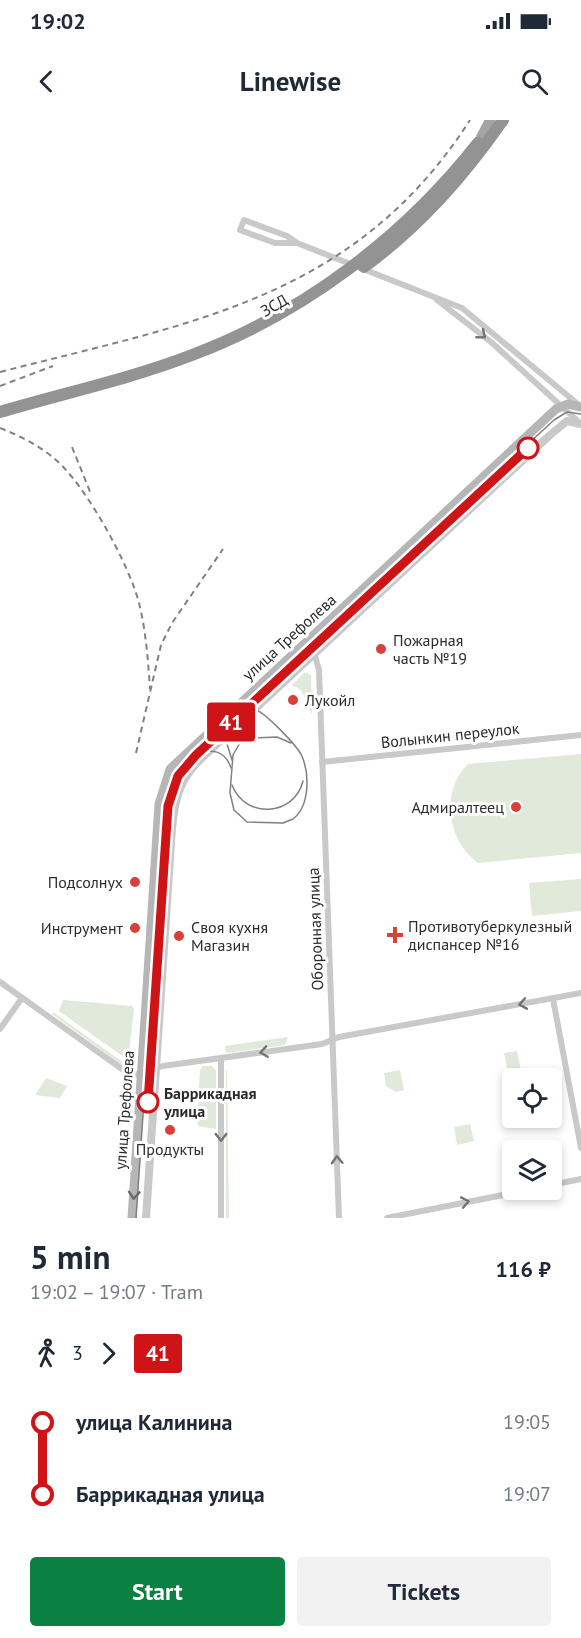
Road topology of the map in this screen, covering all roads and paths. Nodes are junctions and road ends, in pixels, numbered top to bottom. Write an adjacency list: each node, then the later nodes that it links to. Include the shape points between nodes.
1 (498, 120): 5 (highway, ЗСД, bridge, via 453,174 395,231 342,274 276,316 159,367); 6 (highway, ЗСД, via 460,179 422,219 338,286 296,312 198,361)
2 (297, 243): 2 (street, via 244,220 240,230 275,243); 3 (street)
3 (436, 299): 4 (street, one-way to 4); 4 (street, via 473,316 565,393)
4 (573, 410): 7 (street); 8 (main road, улица Трефолева); 9 (street, улица Трефолева, via 563,424)
5 (0, 411)
6 (0, 420)
7 (581, 424)
8 (305, 642): 9 (street, Оборонная улица); 20 (main road, улица Трефолева, via 178,760 165,780 159,814)
9 (314, 653): 11 (street, Оборонная улица, via 319,670); 19 (street, улица Трефолева, via 193,765 176,794)
10 (581, 735): 11 (street, Волынкин переулок)
11 (322, 762): 17 (street, Оборонная улица)
12 (0, 982): 14 (street)
13 (581, 993): 15 (street)
14 (22, 998): 16 (street); 20 (street, via 122,1070 135,1075)
15 (552, 999): 17 (street, one-way to 17); 21 (street)
16 (0, 1029)
17 (332, 1040): 18 (street, one-way to 18); 28 (street, Оборонная улица, one-way to 17)
18 (221, 1058): 19 (street); 27 (street, one-way to 27)
19 (156, 1068): 20 (street); 26 (street, улица Трефолева)
20 (142, 1072): 25 (main road, улица Трефолева, one-way to 25)
21 (581, 1148)
22 (581, 1179): 23 (street)
23 (562, 1183)
24 (502, 1195): 29 (street, one-way to 24)
25 (132, 1218)
26 (146, 1218)
27 (221, 1218)
28 (339, 1218)
29 (387, 1218)

